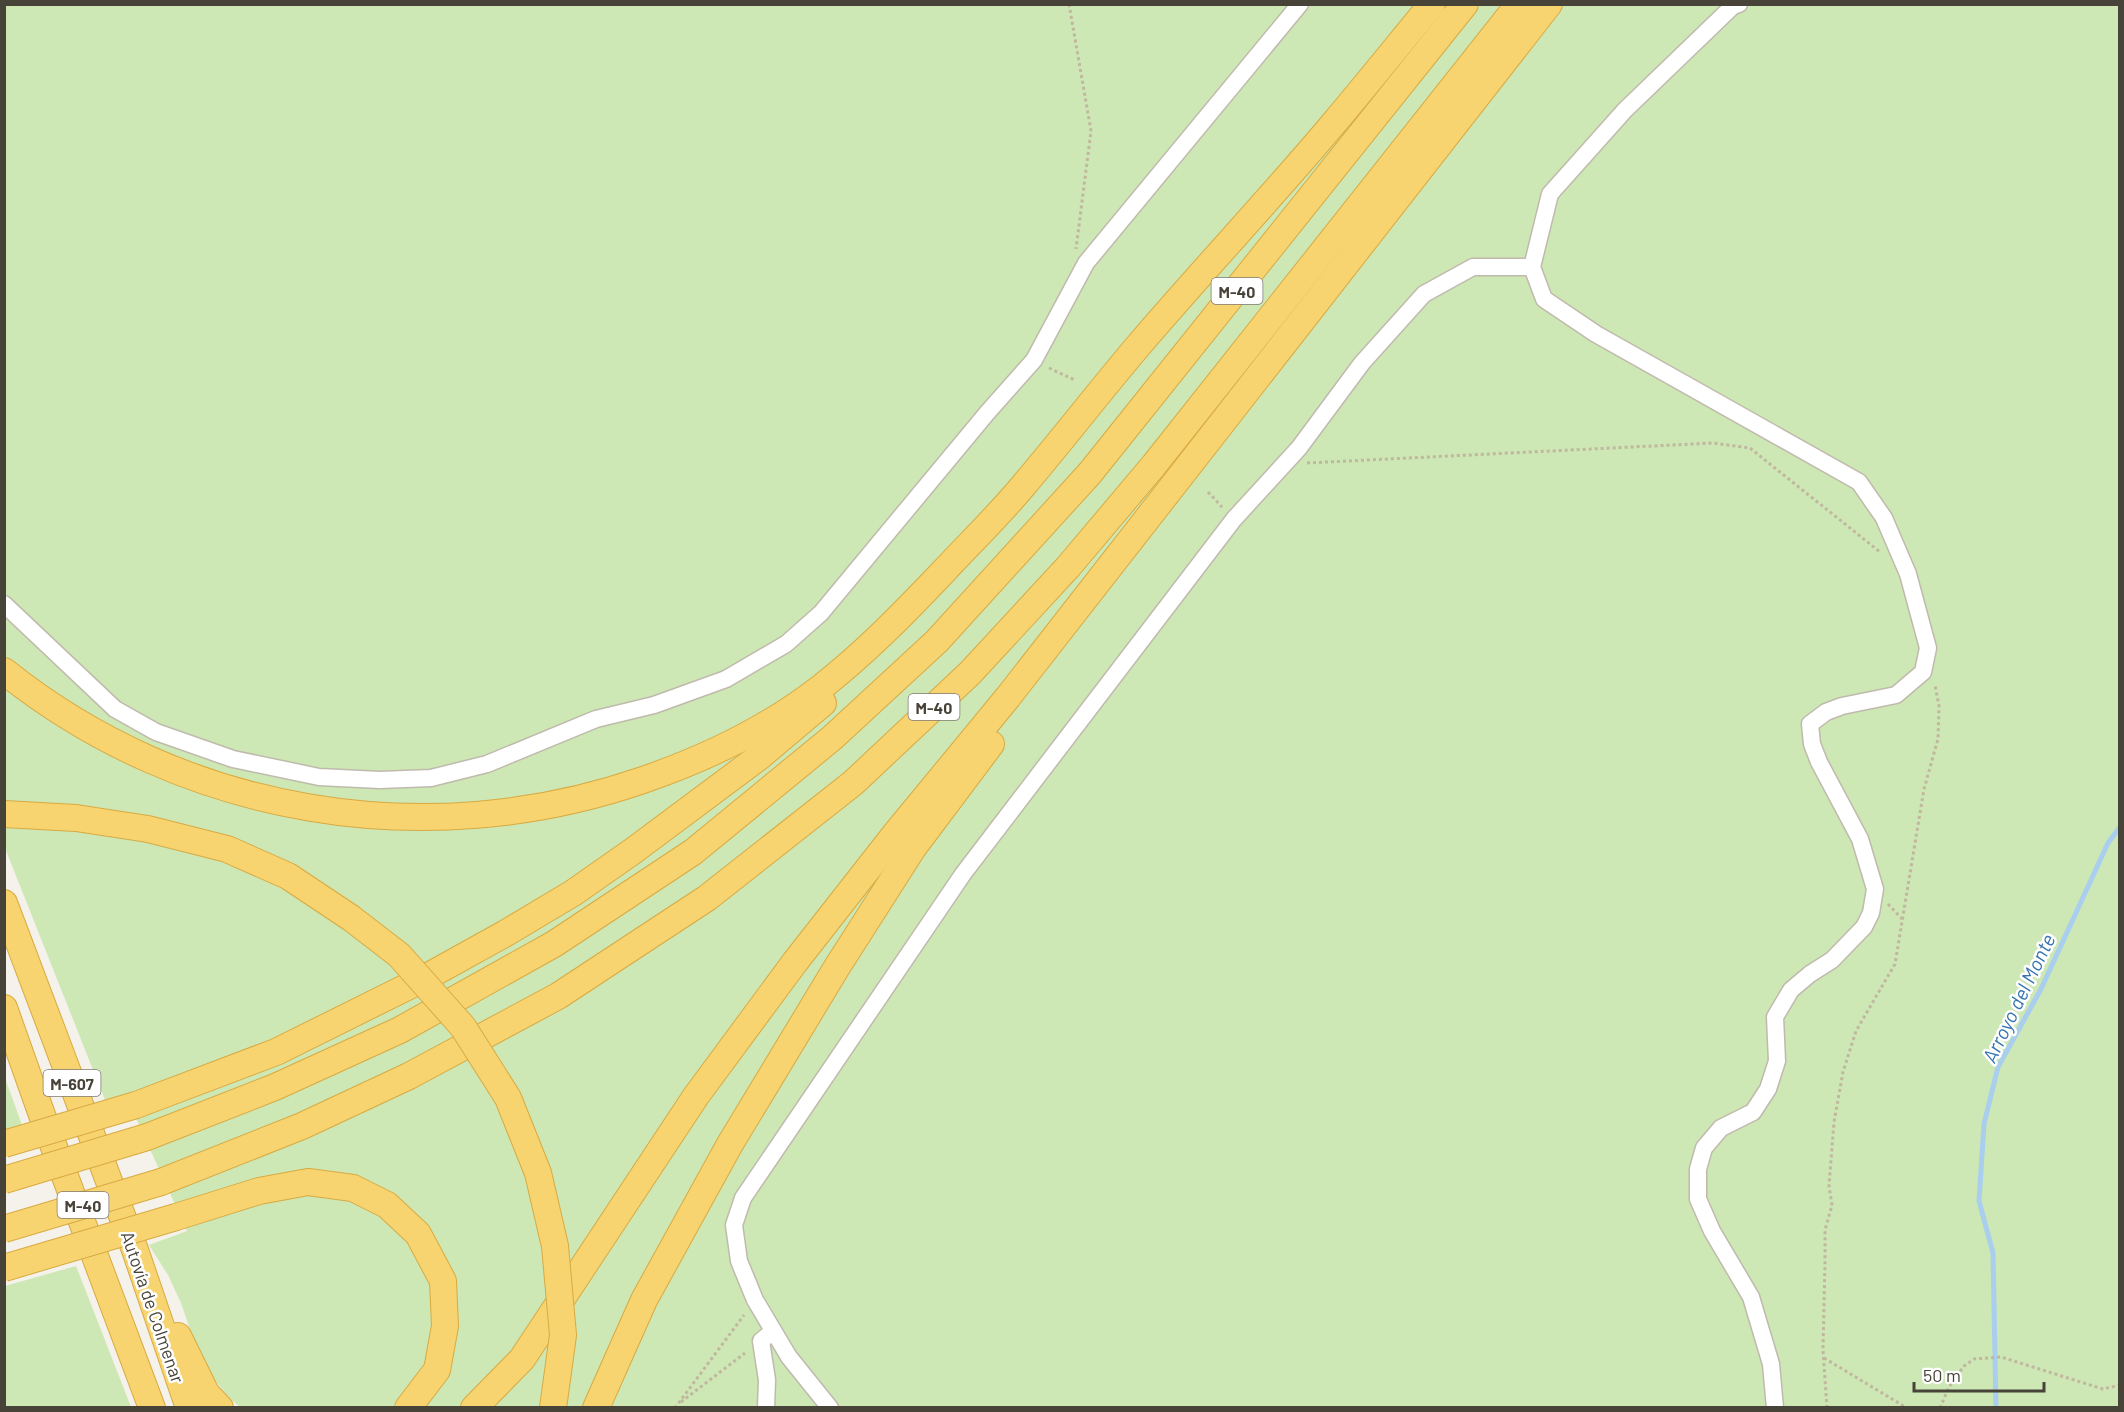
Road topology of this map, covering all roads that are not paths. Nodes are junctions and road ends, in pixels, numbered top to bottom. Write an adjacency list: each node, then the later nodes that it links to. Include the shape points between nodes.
1 (1300, 4): 10 (street, via 1086,263 1034,360 821,613 786,644 726,679 654,705 596,719 488,764 431,778 319,777 233,759 156,732 116,709)
2 (1432, 4): 8 (highway)
3 (1465, 4): 18 (highway, M-40, bridge, via 1090,473 937,640 832,738 693,852 554,944 400,1030 275,1087 147,1137)
4 (1519, 4): 19 (highway, M-40, bridge, via 1161,456 1068,567 970,673 853,783 707,898 558,996 387,1086 302,1126 161,1182)
5 (1550, 4): 7 (highway)
6 (1739, 4): 9 (street, via 1706,30 1625,110 1550,194)
7 (1381, 219): 27 (highway, via 1016,688 795,962 696,1096 522,1359); 29 (highway, via 913,848 730,1144 645,1300)
8 (1214, 260): 11 (highway, via 1021,489 891,627 817,691 751,733 683,766 616,789 533,808 460,817 383,817 321,811 193,777 131,750 79,723); 17 (highway, bridge, via 1028,493 918,615 759,758 599,875 423,979 276,1052 136,1104)
9 (1532, 267): 22 (street, via 1473,267 1424,294 1362,363 1299,448 1234,519 963,874 743,1198 734,1225 739,1260); 32 (street, via 1544,299 1596,334 1859,482 1884,518 1908,574 1928,648 1923,672 1896,695 1842,706 1810,724 1819,762 1860,839 1875,889 1870,914 1864,927 1832,960 1791,990 1775,1017 1777,1061 1768,1089 1753,1112 1721,1128 1704,1148 1698,1169 1698,1199 1751,1297 1771,1364)
10 (4, 604)
11 (4, 670)
12 (4, 813): 28 (highway, bridge, via 148,829 227,849 288,876 399,955 469,1036 508,1098 538,1173 555,1246 562,1335)
13 (4, 903): 20 (highway, Autovía de Colmenar / M-607)
14 (4, 1008): 16 (highway, Autovía de Colmenar / M-607)
15 (4, 1032): 16 (highway)
16 (42, 1115): 23 (highway, Autovía de Colmenar / M-607)
17 (4, 1144)
18 (4, 1180)
19 (4, 1229)
20 (135, 1250): 24 (highway, Autovía de Colmenar / M-607); 25 (highway, via 206,1393)
21 (4, 1268): 26 (highway, bridge, via 259,1191 308,1182 353,1188 387,1205 418,1234 443,1281 445,1326 437,1370)
22 (767, 1336): 30 (street); 31 (street)
23 (152, 1407)
24 (189, 1407)
25 (220, 1407)
26 (408, 1407)
27 (474, 1407)
28 (553, 1407)
29 (596, 1407)
30 (766, 1407)
31 (830, 1407)
32 (1776, 1407)

